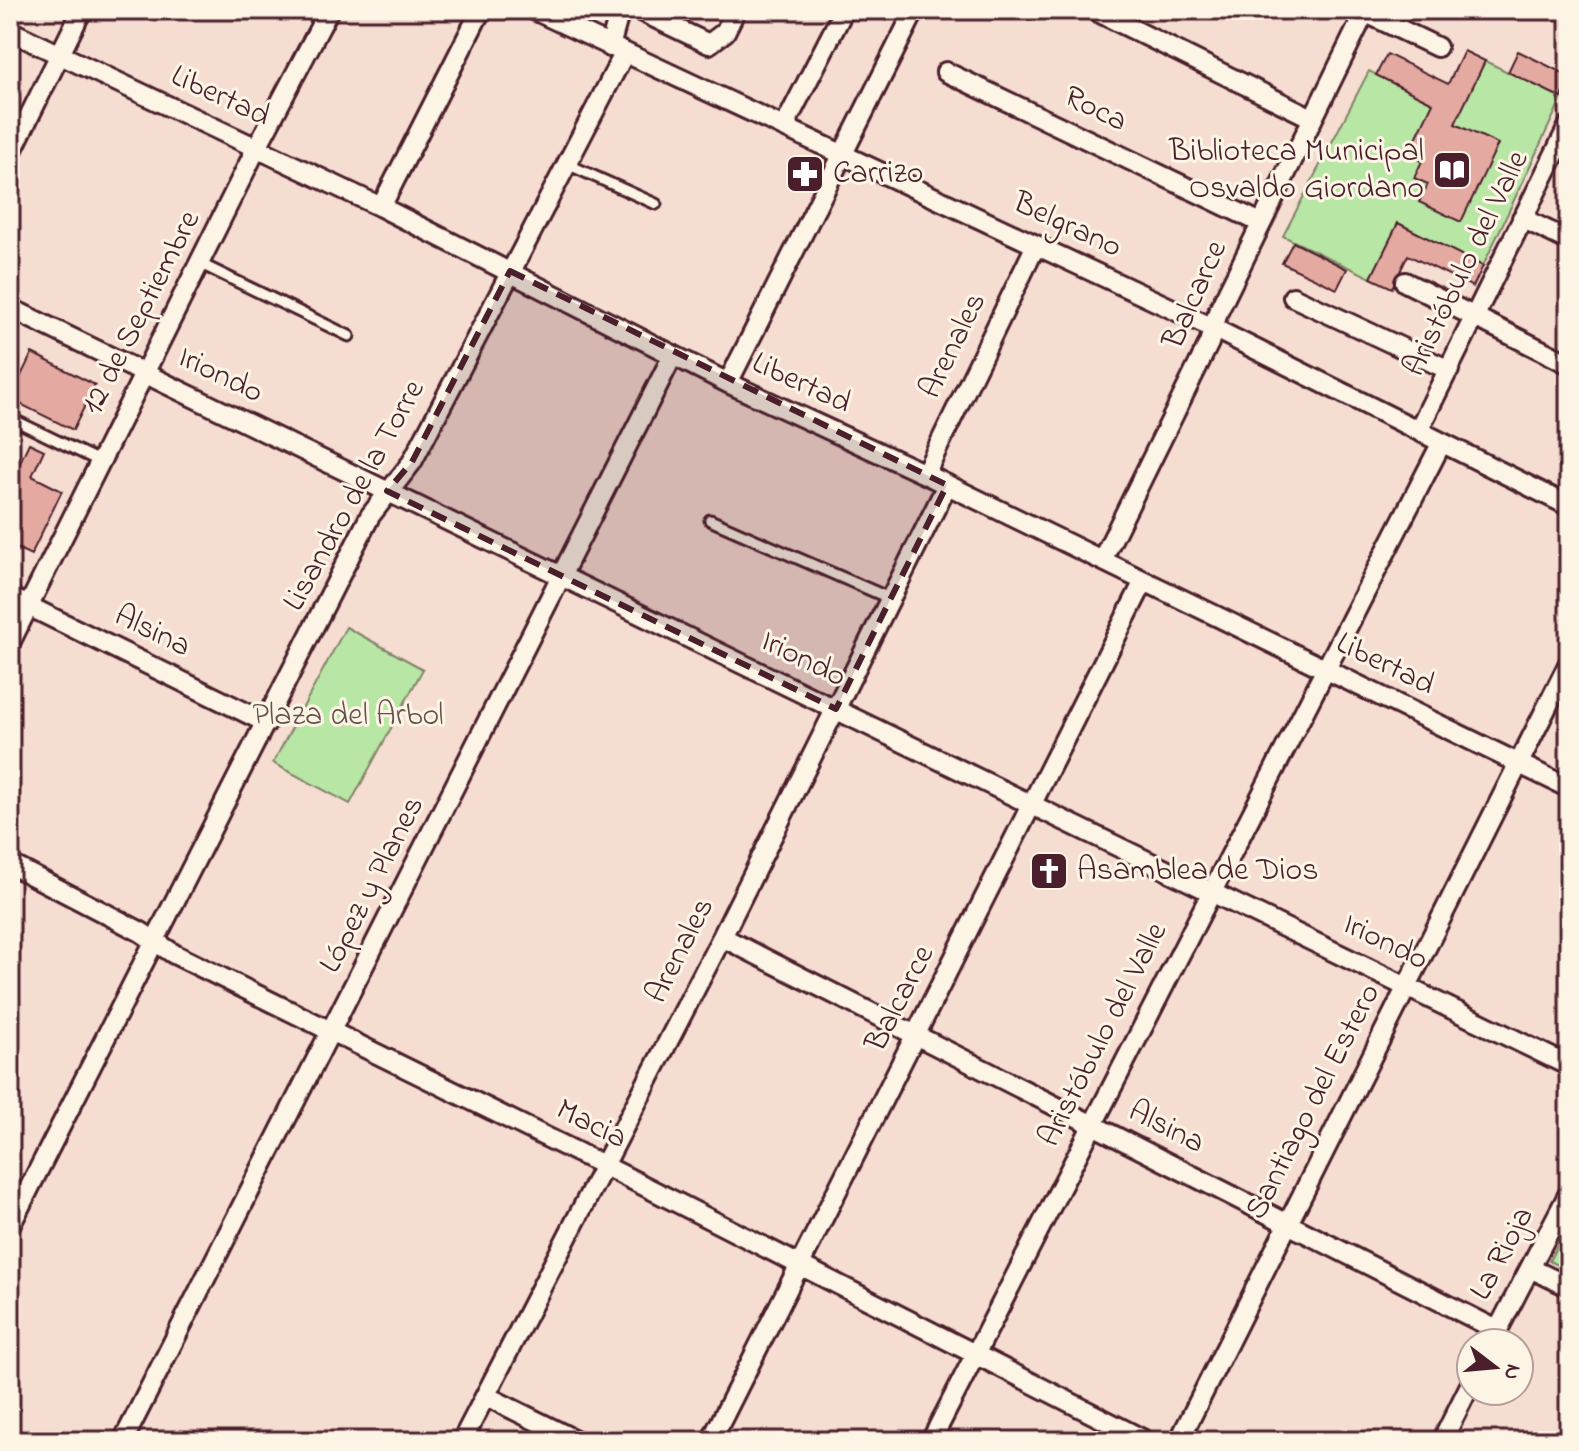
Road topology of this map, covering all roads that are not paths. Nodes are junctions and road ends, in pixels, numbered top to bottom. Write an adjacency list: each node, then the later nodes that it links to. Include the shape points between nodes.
1 (82, 10): 15 (street)
2 (329, 10): 20 (street, 12 de Septiembre)
3 (481, 10): 25 (street)
4 (534, 10): 14 (street, Belgrano)
5 (620, 10): 14 (street, Lisandro de la Torre)
6 (638, 10): 7 (street, via 709,44 717,41)
7 (736, 10)
8 (844, 10): 19 (street)
9 (915, 10): 22 (street)
10 (1094, 10): 17 (street)
11 (1364, 11): 13 (street); 17 (street, Balcarce)
12 (10, 31): 15 (street, Libertad)
13 (1437, 47)
14 (617, 50): 19 (street, Belgrano); 23 (street, Lisandro de la Torre)
15 (59, 54): 20 (street, Libertad); 21 (street)
16 (946, 72): 27 (street, Roca)
17 (1312, 118): 27 (street, Balcarce)
18 (1569, 125): 26 (street, Aristóbulo del Valle)
19 (784, 127): 22 (street, Belgrano)
20 (257, 147): 25 (street, Libertad); 30 (street, 12 de Septiembre)
21 (10, 155)
22 (841, 155): 29 (street, Belgrano); 42 (street)
23 (567, 164): 24 (lane); 31 (street, Lisandro de la Torre)
24 (656, 204)
25 (381, 207): 31 (street, Libertad)
26 (1522, 218): 28 (street); 35 (street, Aristóbulo del Valle)
27 (1261, 223): 36 (street, Balcarce)
28 (1569, 241)
29 (1036, 245): 36 (street, Belgrano); 47 (street, Arenales)
30 (201, 264): 37 (lane); 41 (street, 12 de Septiembre)
31 (510, 271): 38 (street, Libertad); 49 (street, Lisandro de la Torre, via 412,462)
32 (1405, 282): 35 (street)
33 (1293, 297): 40 (street)
34 (10, 308): 41 (street, Iriondo)
35 (1475, 317): 39 (street); 40 (street, Aristóbulo del Valle)
36 (1213, 328): 44 (street, Belgrano); 52 (street, Balcarce)
37 (349, 336)
38 (673, 355): 42 (street, Libertad); 53 (street, López y Planes)
39 (1569, 364)
40 (1449, 370): 44 (street, Aristóbulo del Valle)
41 (146, 374): 46 (street, 12 de Septiembre); 49 (street, Iriondo)
42 (728, 383): 47 (street, Libertad)
43 (10, 418): 46 (lane)
44 (1419, 429): 45 (street, Belgrano)
45 (1441, 444): 50 (street, Belgrano); 60 (street, Aristóbulo del Valle)
46 (101, 462): 57 (street, 12 de Septiembre)
47 (925, 474): 48 (street, Libertad)
48 (947, 485): 52 (street, Libertad); 56 (street, Arenales)
49 (387, 491): 53 (street, Iriondo); 62 (street, Lisandro de la Torre)
50 (1569, 506)
51 (710, 520): 56 (lane)
52 (1102, 560): 54 (street, Libertad)
53 (561, 576): 61 (street, Iriondo); 71 (street, López y Planes)
54 (1143, 583): 60 (street, Libertad); 65 (street, Balcarce)
55 (10, 597): 57 (street, Alsina)
56 (889, 598): 61 (street, Arenales)
57 (28, 605): 58 (street, 12 de Septiembre); 62 (street, Alsina)
58 (10, 643)
59 (1569, 663): 63 (street, Santiago del Estero)
60 (1326, 670): 63 (street, Libertad); 67 (street, Aristóbulo del Valle)
61 (836, 709): 65 (street, Iriondo); 68 (street, Arenales)
62 (267, 723): 69 (street, Lisandro de la Torre)
63 (1519, 763): 64 (street, Libertad); 70 (street, Santiago del Estero)
64 (1569, 788)
65 (1033, 806): 67 (street, Iriondo); 72 (street, Balcarce)
66 (10, 864): 69 (street, Macia)
67 (1210, 892): 70 (street, Iriondo); 74 (street, Aristóbulo del Valle)
68 (722, 937): 72 (street, Alsina); 75 (street, Arenales)
69 (153, 940): 71 (street, Macia); 78 (street, Lisandro de la Torre)
70 (1406, 986): 73 (street, Iriondo); 77 (street, Santiago del Estero)
71 (333, 1032): 75 (street, Macia); 87 (street, López y Planes)
72 (915, 1037): 74 (street, Alsina); 79 (street, Balcarce)
73 (1569, 1066)
74 (1092, 1125): 77 (street, Alsina); 84 (street, Aristóbulo del Valle)
75 (605, 1166): 79 (street, Macia); 85 (street, Arenales)
76 (1569, 1194): 80 (street, La Rioja)
77 (1286, 1223): 82 (street, Alsina); 93 (street, Santiago del Estero)
78 (10, 1226)
79 (801, 1265): 84 (street, Macia); 90 (street, Balcarce)
80 (1530, 1268): 81 (street); 83 (street, La Rioja)
81 (1569, 1287)
82 (1477, 1327)
83 (1499, 1327)
84 (976, 1354): 91 (street, Aristóbulo del Valle); 92 (street, Macia)
85 (486, 1396): 88 (street, Arenales); 89 (street)
86 (1459, 1407): 94 (street)
87 (123, 1441)
88 (462, 1441)
89 (577, 1441)
90 (711, 1441)
91 (931, 1441)
92 (1146, 1441)
93 (1179, 1441)
94 (1442, 1441)

